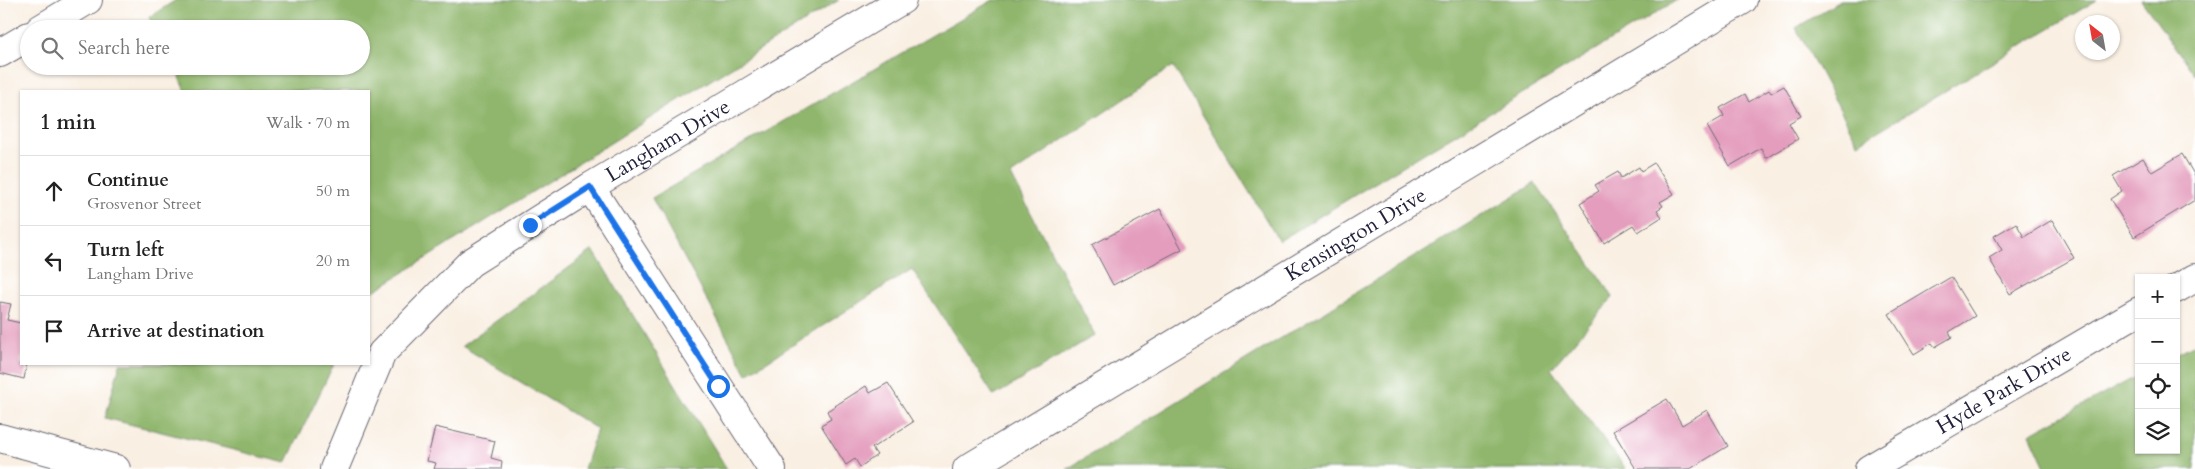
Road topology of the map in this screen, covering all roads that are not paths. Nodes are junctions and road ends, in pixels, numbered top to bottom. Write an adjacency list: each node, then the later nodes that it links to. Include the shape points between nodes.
1 (88, 0): 4 (street)
2 (902, 0): 7 (street, Langham Drive)
3 (1743, 0): 15 (street, Kensington Drive)
4 (55, 20)
5 (20, 41): 6 (street)
6 (0, 53)
7 (590, 187): 13 (street, Langham Drive, via 470,263 382,353); 14 (street)
8 (2195, 278): 9 (street)
9 (2180, 287)
10 (2135, 313): 16 (street, Hyde Park Drive)
11 (0, 438): 12 (street)
12 (116, 469)
13 (334, 469)
14 (772, 469)
15 (967, 469)
16 (1869, 469)

